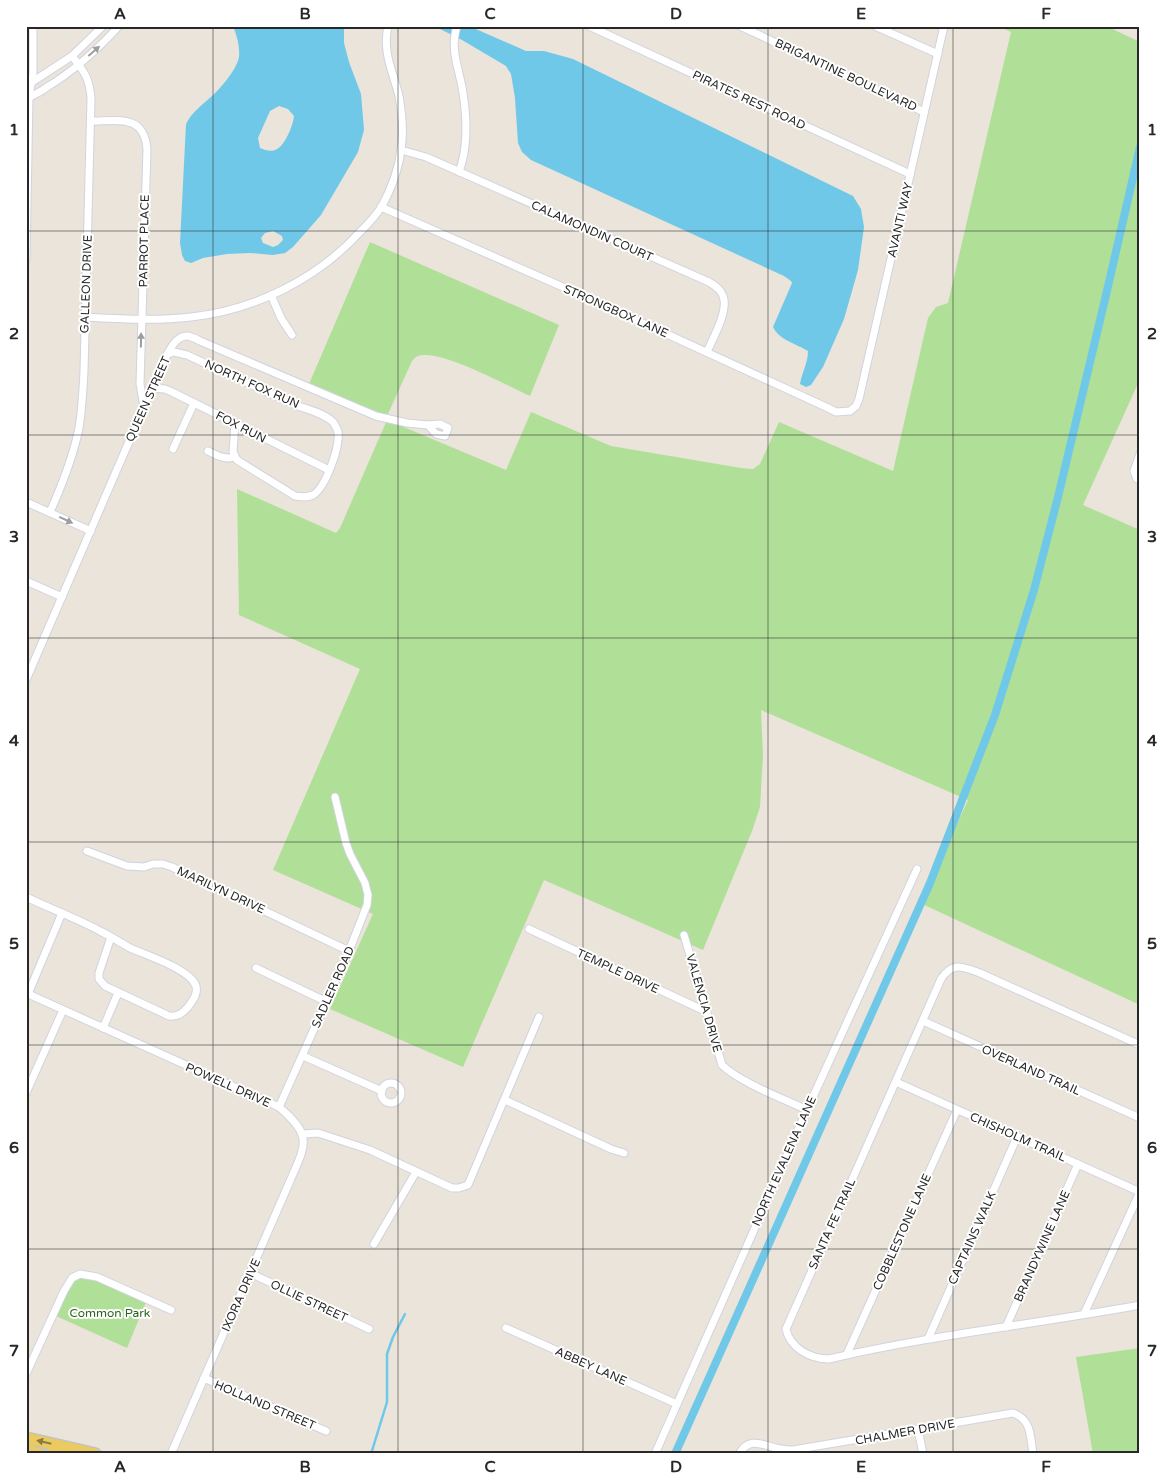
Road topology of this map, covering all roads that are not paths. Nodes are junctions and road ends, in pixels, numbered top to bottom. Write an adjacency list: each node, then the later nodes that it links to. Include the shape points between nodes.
1 (33, 26): 13 (street)
2 (104, 26): 11 (street)
3 (119, 26): 12 (street, one-way to 3)
4 (388, 26): 17 (street, via 388,59 401,112)
5 (457, 26): 18 (street, via 454,47 466,124 464,160)
6 (589, 26): 19 (street, PIRATES REST ROAD)
7 (740, 26): 15 (street, BRIGANTINE BOULEVARD)
8 (875, 26): 10 (street)
9 (944, 26): 10 (street, AVANTI WAY)
10 (938, 54): 15 (street, AVANTI WAY)
11 (72, 56): 12 (street, GALLEON DRIVE); 13 (street)
12 (78, 64): 14 (street); 16 (street, GALLEON DRIVE, via 88,78)
13 (29, 84): 14 (street)
14 (28, 98): 21 (street)
15 (924, 112): 19 (street, AVANTI WAY)
16 (91, 121): 23 (street, GALLEON DRIVE); 24 (street, PARROT PLACE, via 130,122 143,131 146,138)
17 (401, 150): 18 (street, CALAMONDIN COURT); 20 (street, via 396,173)
18 (459, 172): 26 (street, CALAMONDIN COURT, via 716,287 725,302)
19 (910, 174): 31 (street, AVANTI WAY, via 859,399)
20 (381, 207): 22 (street, via 353,240 321,267); 26 (street, STRONGBOX LANE)
21 (26, 259)
22 (271, 295): 24 (street, via 210,314); 25 (street)
23 (85, 317): 24 (street); 41 (street, GALLEON DRIVE, via 79,427 66,473)
24 (142, 319): 30 (street, PARROT PLACE, one-way to 24, via 140,384)
25 (292, 335)
26 (707, 352): 31 (street, STRONGBOX LANE, via 826,408 836,412)
27 (168, 354): 28 (street, QUEEN STREET); 33 (street, QUEEN STREET, via 179,338 188,336 376,416); 38 (street, NORTH FOX RUN, via 179,352 187,355 329,418 338,434)
28 (152, 388): 29 (street, FOX RUN, via 165,389); 30 (street, QUEEN STREET)
29 (194, 403): 32 (street, FOX RUN); 34 (street)
30 (144, 407): 42 (street, QUEEN STREET)
31 (850, 411)
32 (235, 423): 37 (street); 38 (street, FOX RUN)
33 (428, 425)
34 (173, 449)
35 (208, 452): 37 (street, via 229,459)
36 (1140, 454): 39 (street, via 1134,471)
37 (235, 457): 38 (street, via 302,498 319,490)
38 (329, 470)
39 (1140, 480)
40 (26, 502): 41 (street)
41 (50, 512): 42 (street, one-way to 42)
42 (91, 531): 44 (street, QUEEN STREET)
43 (26, 581): 44 (street)
44 (62, 597): 45 (street, QUEEN STREET)
45 (26, 680)
46 (335, 797): 54 (street, SADLER ROAD, via 346,843 368,895)
47 (87, 851): 54 (street, MARILYN DRIVE, via 127,866 163,864 172,867)
48 (917, 869): 71 (street, NORTH EVALENA LANE)
49 (26, 897): 50 (street)
50 (62, 913): 53 (street); 56 (street)
51 (529, 929): 60 (street, TEMPLE DRIVE)
52 (684, 935): 60 (street, VALENCIA DRIVE)
53 (111, 937): 57 (street, via 100,966 99,979); 57 (street, via 178,969 193,982 196,992 186,1010 174,1017)
54 (349, 951): 58 (street, SADLER ROAD)
55 (256, 968): 58 (street)
56 (27, 993): 59 (street, POWELL DRIVE)
57 (118, 993): 63 (street)
58 (327, 1002): 65 (street, SADLER ROAD)
59 (63, 1010): 63 (street, POWELL DRIVE); 68 (street)
60 (707, 1012): 71 (street, VALENCIA DRIVE, via 722,1065 743,1079)
61 (539, 1017): 69 (street)
62 (923, 1021): 64 (street, SANTA FE TRAIL, via 946,971 963,967); 66 (street, SANTA FE TRAIL); 73 (street, OVERLAND TRAIL)
63 (103, 1028): 70 (street, POWELL DRIVE)
64 (1140, 1045)
65 (303, 1056): 67 (street); 70 (street, SADLER ROAD)
66 (896, 1082): 72 (street, CHISHOLM TRAIL); 89 (street, SANTA FE TRAIL, via 786,1329 792,1344 813,1357 829,1359)
67 (382, 1091)
68 (26, 1093)
69 (505, 1100): 76 (street); 78 (street, via 468,1185 452,1188)
70 (279, 1107): 74 (street, POWELL DRIVE, via 298,1125)
71 (807, 1110): 92 (street, NORTH EVALENA LANE)
72 (957, 1110): 75 (street, CHISHOLM TRAIL); 89 (street, COBBLESTONE LANE)
73 (1140, 1118)
74 (302, 1134): 78 (street, via 318,1133 354,1144); 81 (street, IXORA DRIVE, via 300,1158)
75 (1017, 1136): 77 (street, CHISHOLM TRAIL); 88 (street, CAPTAINS WALK)
76 (624, 1153)
77 (1078, 1164): 79 (street, CHISHOLM TRAIL); 85 (street, BRANDYWINE LANE)
78 (416, 1172): 80 (street)
79 (1140, 1192): 84 (street)
80 (374, 1244)
81 (250, 1273): 87 (street, OLLIE STREET); 91 (street, IXORA DRIVE)
82 (1140, 1305): 84 (street, SANTA FE TRAIL)
83 (171, 1310): 90 (street, via 97,1277 80,1274 72,1278 64,1292)
84 (1084, 1314): 85 (street, SANTA FE TRAIL)
85 (1006, 1327): 88 (street, SANTA FE TRAIL)
86 (506, 1328): 92 (street, ABBEY LANE)
87 (368, 1329)
88 (928, 1340): 89 (street, SANTA FE TRAIL)
89 (848, 1354)
90 (26, 1374)
91 (204, 1378): 94 (street, HOLLAND STREET); 101 (street, IXORA DRIVE)
92 (677, 1404): 102 (street, NORTH EVALENA LANE)
93 (918, 1429): 103 (street, CHALMER DRIVE, via 793,1450 749,1443); 104 (street); 105 (street, CHALMER DRIVE, via 1013,1413 1021,1416 1027,1424)
94 (326, 1431)
95 (26, 1438): 100 (main road, one-way to 95)
96 (26, 1450): 97 (main road)
97 (40, 1454)
98 (52, 1454): 99 (main road)
99 (59, 1454)
100 (96, 1454)
101 (171, 1454)
102 (655, 1454)
103 (739, 1454)
104 (923, 1454)
105 (1033, 1454)

